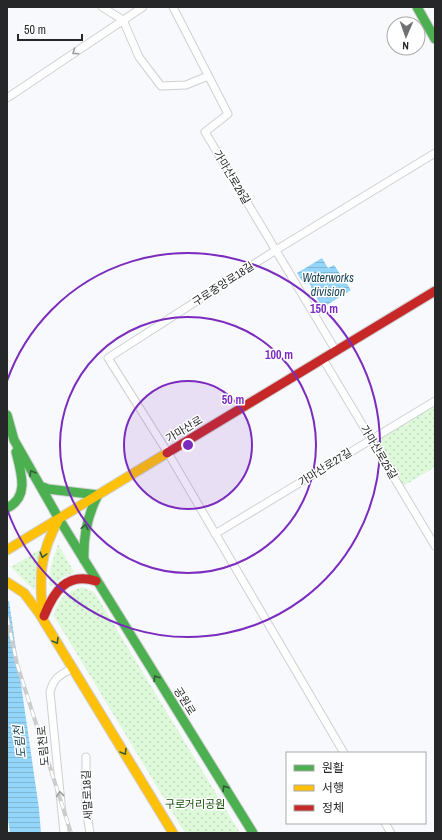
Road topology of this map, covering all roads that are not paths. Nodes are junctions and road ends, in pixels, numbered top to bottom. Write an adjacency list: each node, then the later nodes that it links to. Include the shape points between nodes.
1 (102, 7): 5 (street)
2 (143, 7): 5 (street)
3 (173, 7): 7 (street, 가마산로26길)
4 (417, 7): 6 (main road)
5 (123, 20): 7 (street, via 139,57 161,86 186,85); 8 (street, one-way to 8)
6 (435, 39)
7 (208, 76): 10 (street, 가마산로26길, via 228,114 205,132)
8 (7, 98)
9 (435, 153): 10 (street, 구로중앙로18길)
10 (276, 250): 12 (street, 가마산로26길); 18 (street, 구로중앙로18길, via 108,358)
11 (435, 292): 12 (main road, 가마산로)
12 (336, 351): 13 (main road, 가마산로)
13 (322, 359): 16 (street, 가마산로25길); 18 (main road, 가마산로)
14 (435, 400): 16 (street, 가마산로27길)
15 (7, 415): 17 (main road)
16 (371, 438): 23 (street, 가마산로27길); 24 (street, 가마산로25길)
17 (14, 440): 19 (main road, one-way to 17); 21 (main road, via 22,490 19,500)
18 (168, 453): 20 (main road, 가마산로); 23 (street)
19 (40, 486): 20 (main road); 22 (main road)
20 (98, 495): 22 (main road, 가마산로); 26 (main road, one-way to 20, via 84,530 89,512)
21 (7, 508)
22 (58, 519): 25 (main road, 가마산로); 26 (main road, 공원로); 29 (main road, one-way to 29, via 47,541 39,575)
23 (215, 534): 31 (street)
24 (435, 546)
25 (7, 550)
26 (85, 562): 27 (main road, 공원로)
27 (96, 581): 29 (main road, via 83,578 65,584 52,597); 37 (main road, 공원로, one-way to 27)
28 (7, 582): 29 (main road, via 26,595)
29 (43, 619): 30 (main road, one-way to 30)
30 (73, 668): 34 (street, 도림천로, one-way to 30, via 50,692 53,682); 36 (main road, one-way to 36)
31 (343, 752)
32 (86, 757): 35 (street, 새말로18길, via 86,809)
33 (386, 824): 38 (street)
34 (64, 833)
35 (90, 833)
36 (173, 833)
37 (253, 833)
38 (391, 833)

